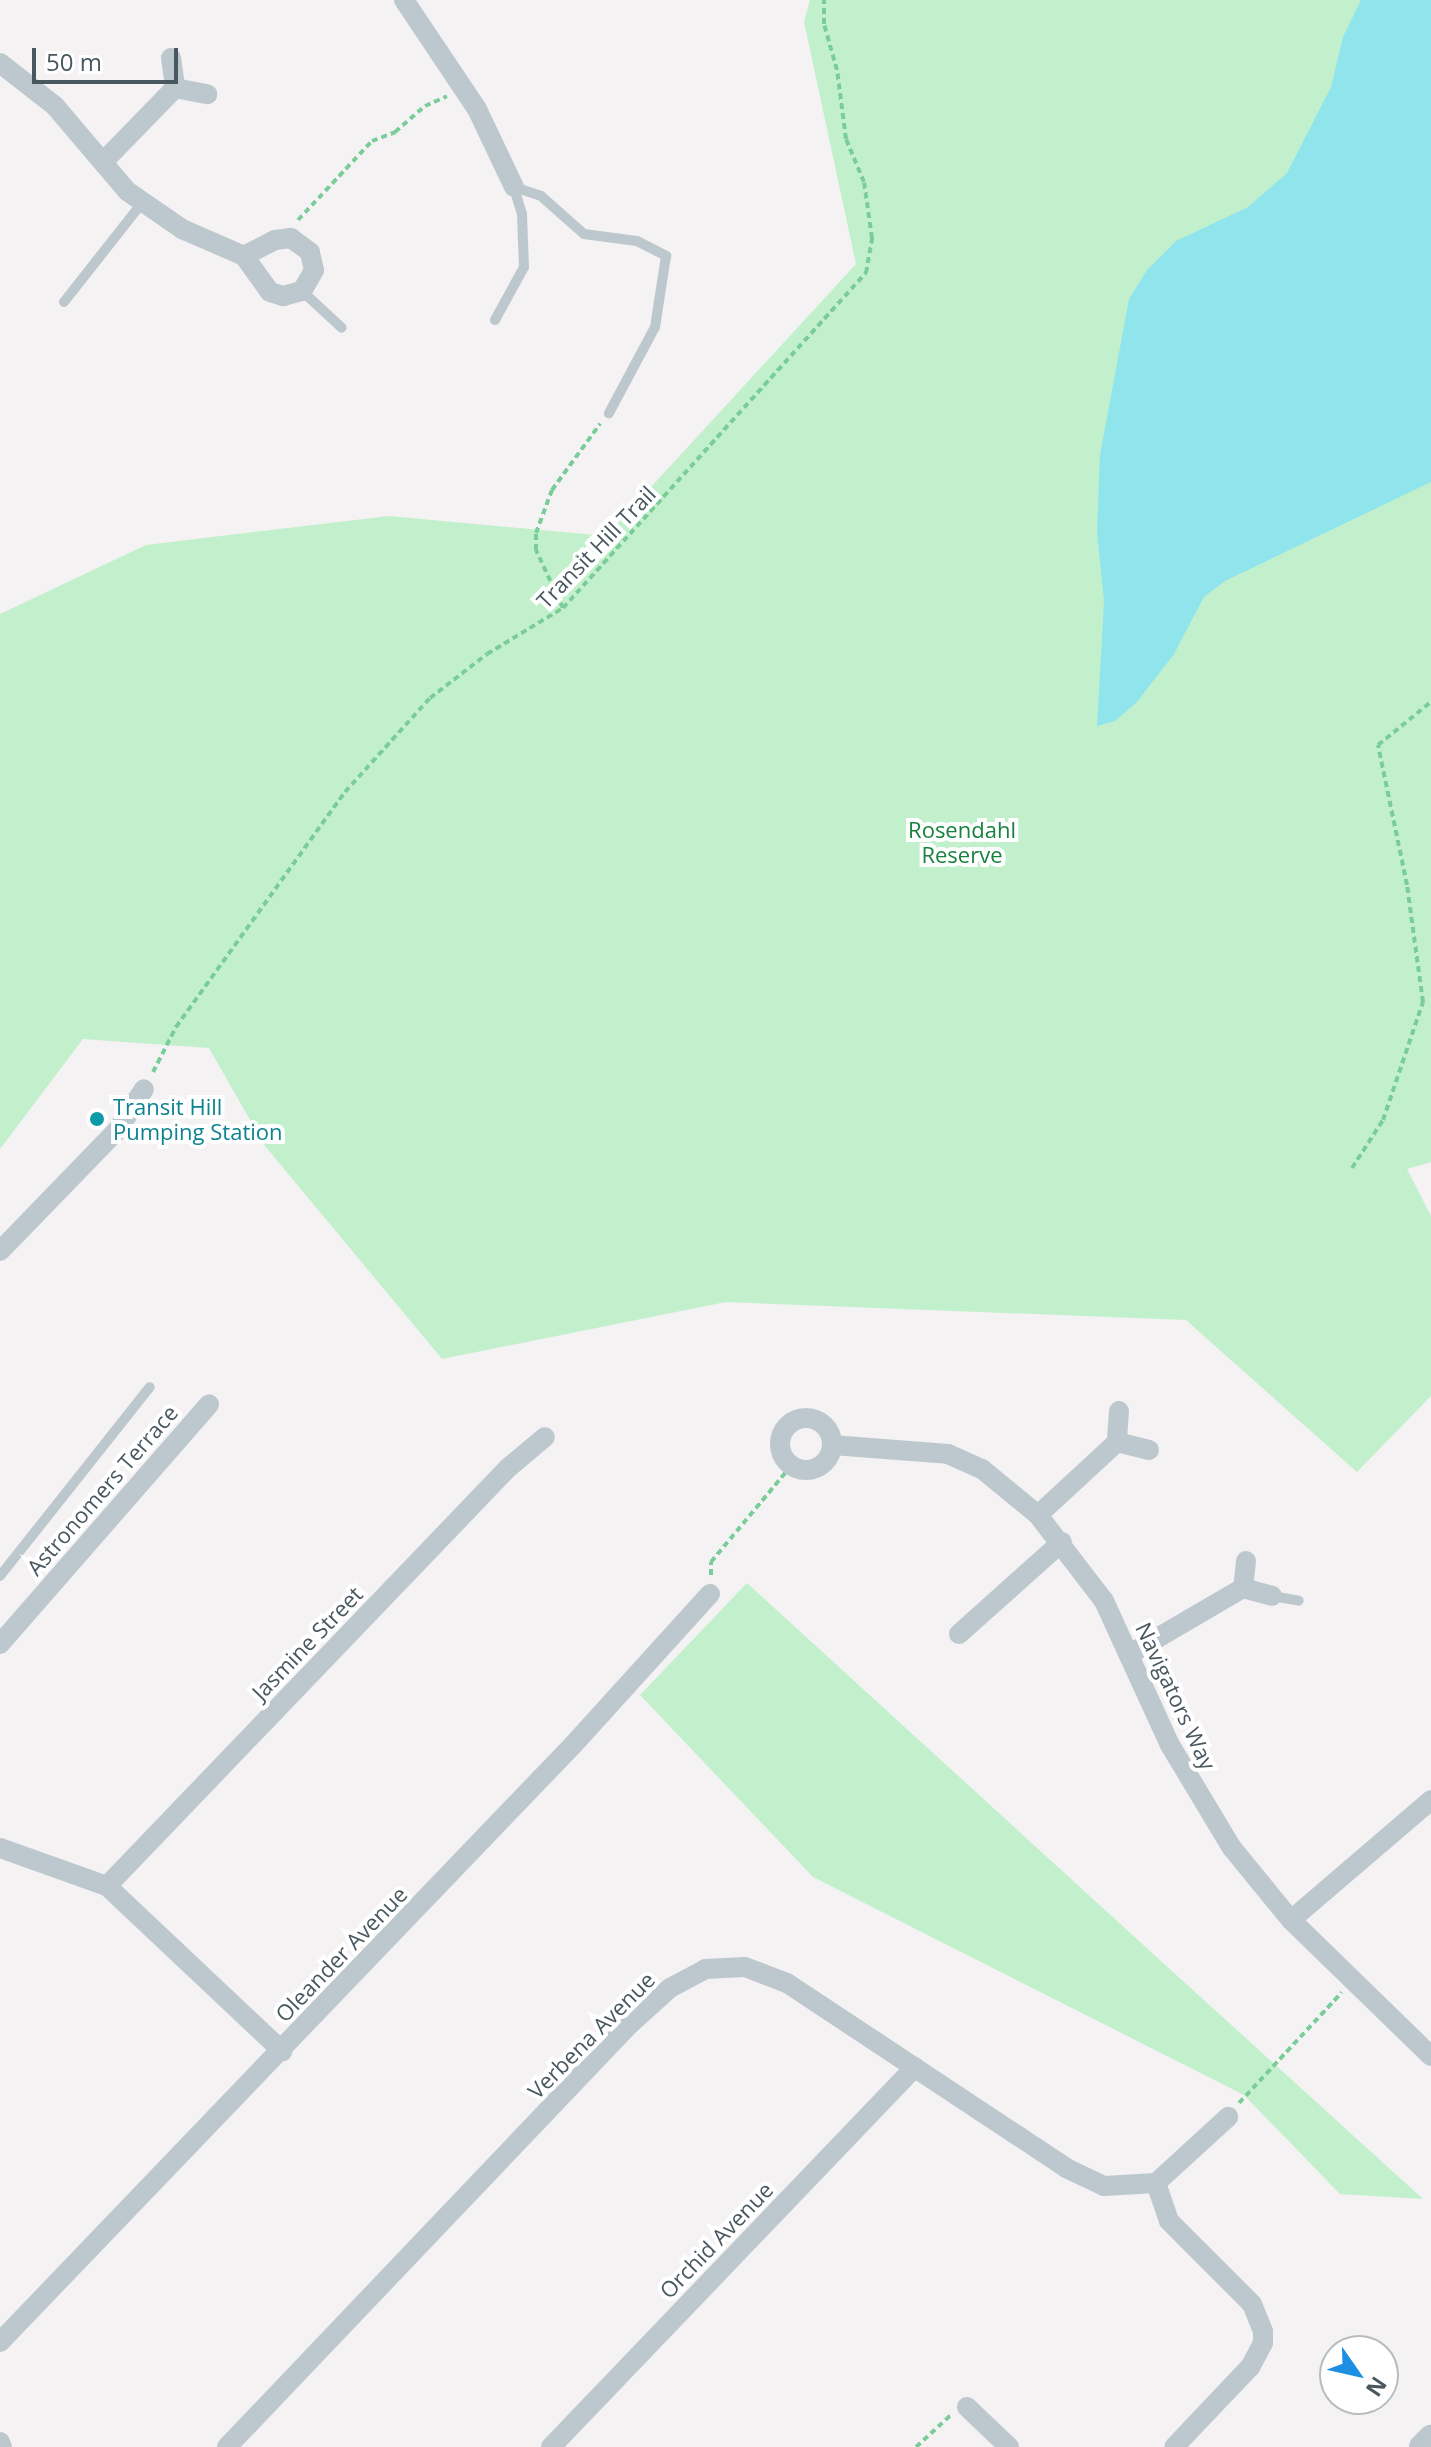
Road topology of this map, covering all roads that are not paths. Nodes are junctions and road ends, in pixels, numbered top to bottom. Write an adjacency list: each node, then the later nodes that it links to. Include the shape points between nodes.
1 (404, 0): 7 (street, via 462,84)
2 (171, 58): 4 (street)
3 (0, 63): 6 (street, via 55,106)
4 (175, 88): 5 (street); 6 (street)
5 (207, 94)
6 (103, 162): 8 (street)
7 (514, 187): 12 (lane, via 522,214 524,267); 14 (lane, via 541,196 584,234 637,241 666,256 655,327)
8 (142, 203): 9 (street, via 182,229); 11 (lane)
9 (244, 256): 10 (street, via 270,292 283,296); 10 (street, via 289,238 305,246 314,261)
10 (302, 291): 13 (lane)
11 (64, 302)
12 (495, 320)
13 (342, 328)
14 (609, 413)
15 (144, 1089): 16 (street, via 111,1137)
16 (0, 1251)
17 (150, 1387): 27 (lane)
18 (209, 1404): 33 (street, Astronomers Terrace)
19 (1119, 1411): 21 (street)
20 (545, 1437): 37 (street, Jasmine Street, via 508,1468)
21 (1117, 1442): 23 (street); 24 (street)
22 (832, 1445): 22 (street, via 823,1424 812,1418 789,1424 779,1445 791,1466 812,1470 822,1465); 24 (street, Navigators Way, via 948,1454 982,1469)
23 (1149, 1450)
24 (1038, 1515): 25 (street, Navigators Way)
25 (1062, 1542): 32 (street); 34 (street, Navigators Way, via 1104,1601)
26 (1246, 1561): 28 (street)
27 (0, 1576)
28 (1243, 1588): 30 (street); 34 (street)
29 (710, 1594): 39 (street, Oleander Avenue)
30 (1272, 1596): 31 (lane)
31 (1299, 1601)
32 (959, 1634)
33 (0, 1644)
34 (1130, 1654): 38 (street, Navigators Way, via 1199,1798)
35 (1431, 1800): 38 (street)
36 (0, 1848): 37 (street)
37 (107, 1886): 39 (street)
38 (1291, 1920): 40 (street, Navigators Way)
39 (282, 2051): 44 (street, Oleander Avenue)
40 (1431, 2056)
41 (915, 2067): 43 (street, Verbena Avenue, via 1089,2181 1122,2187); 47 (street, Verbena Avenue, via 766,1973 724,1966 689,1976 630,2024); 48 (street, Orchid Avenue)
42 (1228, 2117): 43 (street)
43 (1156, 2183): 50 (street, via 1169,2221 1252,2304 1263,2331 1263,2343 1250,2367)
44 (0, 2342)
45 (967, 2407): 49 (street)
46 (1431, 2438): 51 (street)
47 (227, 2447)
48 (551, 2447)
49 (1009, 2447)
50 (1174, 2447)
51 (1422, 2447)

